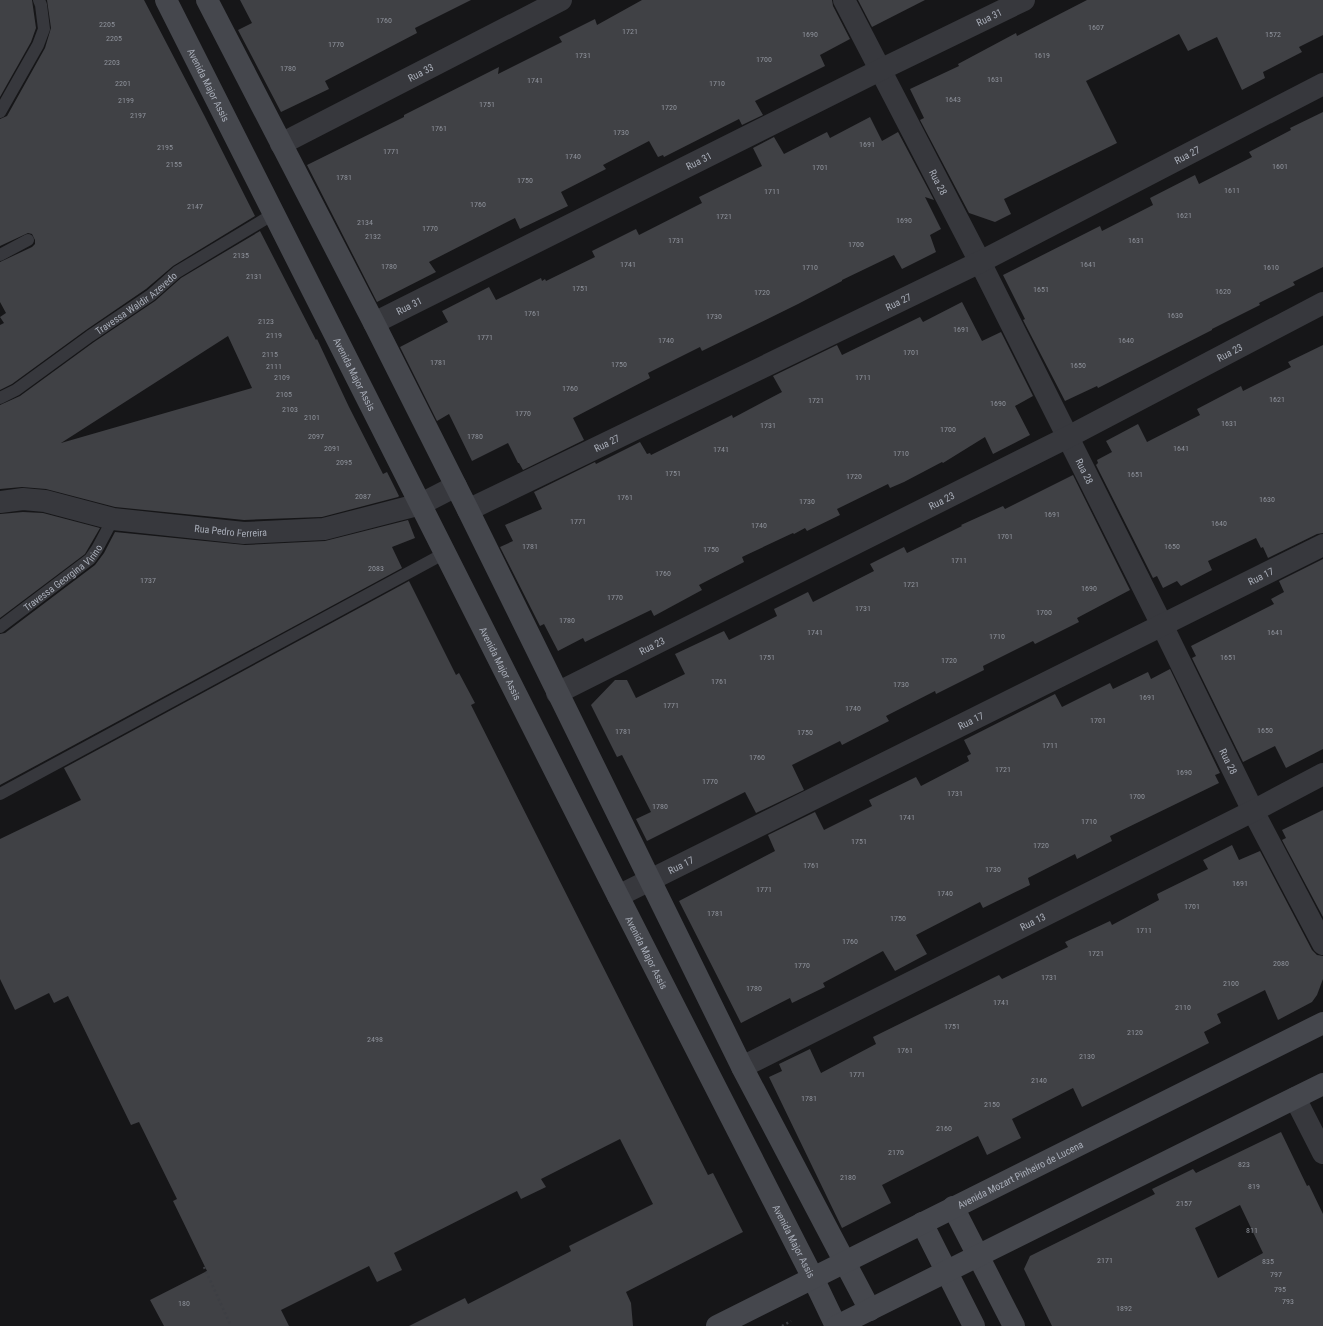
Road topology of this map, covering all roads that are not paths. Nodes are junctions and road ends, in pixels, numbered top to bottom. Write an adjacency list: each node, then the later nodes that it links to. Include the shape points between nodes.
1 (39, 0): 9 (lane, via 44,29 38,45)
2 (166, 0): 11 (street, Avenida Major Assis)
3 (207, 0): 10 (street)
4 (560, 0): 10 (street, Rua 33)
5 (844, 0): 7 (street, Rua 28)
6 (1024, 0): 7 (street, Rua 31)
7 (880, 70): 14 (street, Rua 28); 16 (street, Rua 31)
8 (1323, 84): 14 (street, Rua 27)
9 (0, 112)
10 (281, 144): 16 (street)
11 (274, 213): 17 (lane, Travessa Waldir Azevedo, via 177,272 151,295 16,390); 21 (street, Avenida Major Assis)
12 (28, 240): 13 (lane)
13 (0, 255)
14 (980, 262): 18 (street, Rua 28); 22 (street, Rua 27)
15 (1323, 303): 18 (street, Rua 23)
16 (374, 323): 19 (street)
17 (0, 398)
18 (1068, 437): 26 (street, Rua 28); 28 (street, Rua 23)
19 (456, 486): 21 (street, Rua Pedro Ferreira); 22 (street)
20 (0, 502): 23 (street, Rua Pedro Ferreira, via 23,499 45,501)
21 (421, 504): 23 (street, Rua Pedro Ferreira, via 317,530 244,533); 25 (street, Avenida Major Assis)
22 (468, 510): 28 (street)
23 (113, 519): 27 (lane, Travessa Georgina Virino, via 90,559)
24 (1323, 545): 26 (street, Rua 17)
25 (445, 554): 30 (lane); 33 (street, Avenida Major Assis)
26 (1162, 625): 31 (street, Rua 28); 32 (street, Rua 17)
27 (0, 627)
28 (558, 693): 32 (street)
29 (1323, 774): 31 (street, Rua 13)
30 (0, 794)
31 (1253, 811): 34 (street, Rua 28); 36 (street, Rua 13)
32 (649, 880): 33 (street, Rua 17); 36 (street)
33 (618, 896): 45 (street, Avenida Major Assis)
34 (1323, 944)
35 (1323, 1023): 40 (street, Avenida Mozart Pinheiro de Lucena)
36 (742, 1067): 43 (street)
37 (1323, 1084): 38 (street)
38 (1295, 1098): 39 (street); 42 (street)
39 (1323, 1153)
40 (953, 1207): 41 (street, Avenida Mozart Pinheiro de Lucena); 42 (street)
41 (922, 1223): 43 (street, Avenida Mozart Pinheiro de Lucena); 44 (street)
42 (978, 1255): 44 (street); 50 (street)
43 (845, 1262): 45 (street, Avenida Mozart Pinheiro de Lucena); 46 (street)
44 (947, 1272): 46 (street); 49 (street)
45 (813, 1278): 47 (street, Avenida Mozart Pinheiro de Lucena); 48 (street, Avenida Major Assis)
46 (870, 1310): 48 (street)
47 (717, 1326)
48 (837, 1326)
49 (974, 1326)
50 (1014, 1326)

